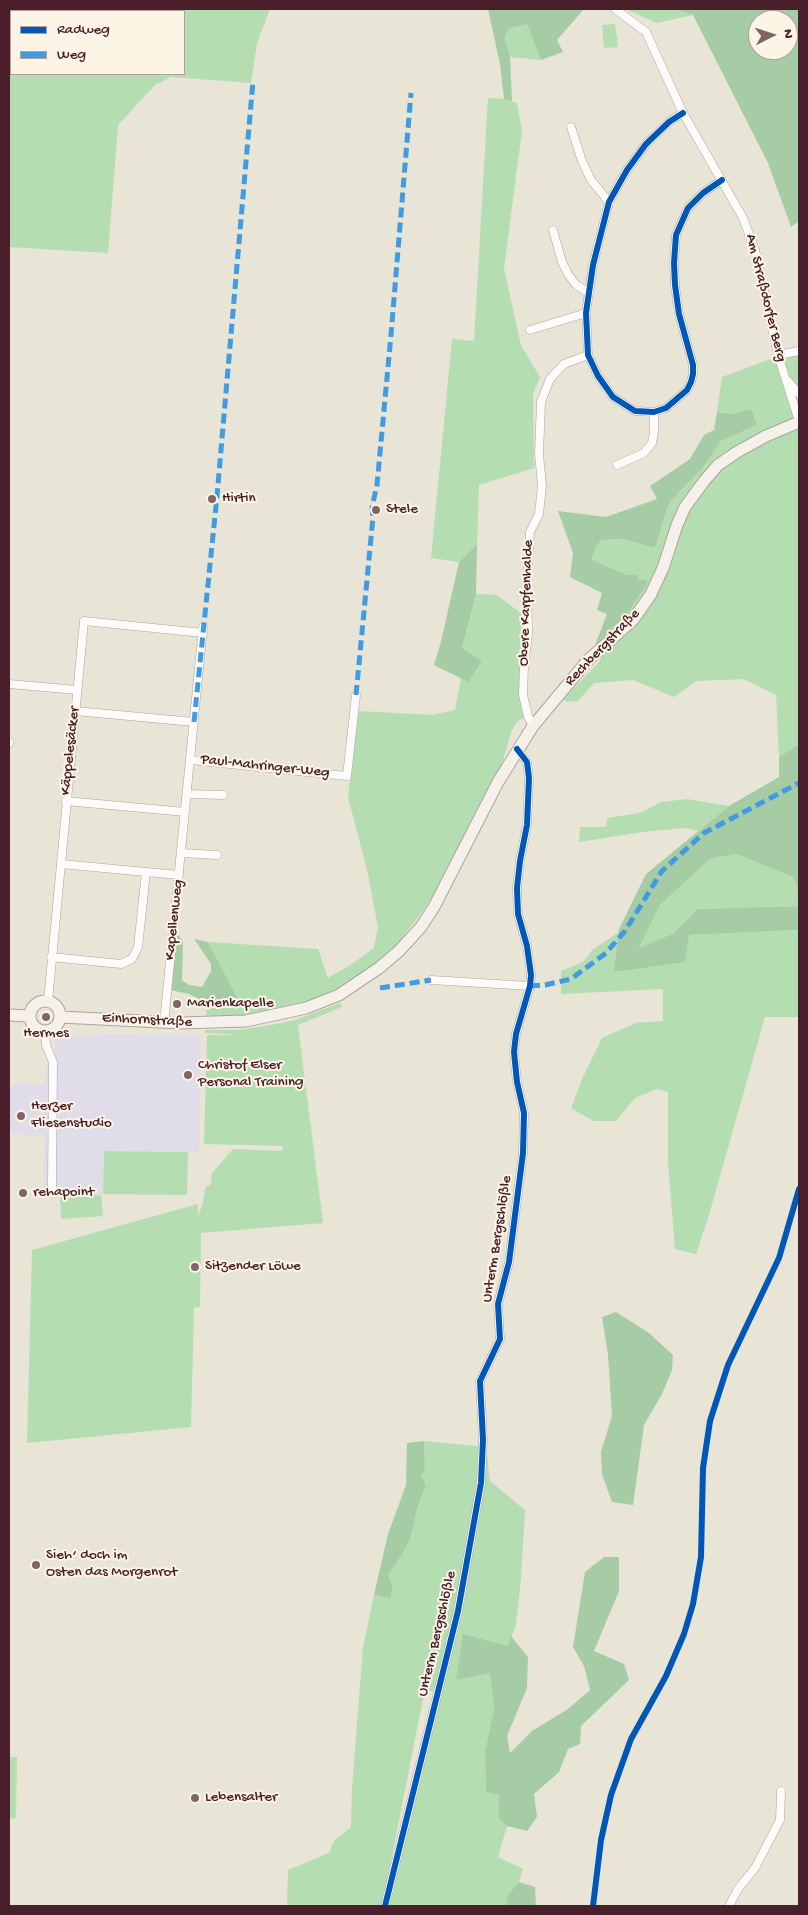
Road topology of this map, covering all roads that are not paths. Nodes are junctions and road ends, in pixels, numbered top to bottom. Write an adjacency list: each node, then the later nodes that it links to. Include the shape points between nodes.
1 (615, 9): 2 (street, Am Straßdorfer Berg, via 646,32)
2 (683, 113): 4 (street, Am Straßdorfer Berg); 5 (street, via 646,144)
3 (571, 127): 5 (street, via 591,180)
4 (722, 180): 12 (street, Am Straßdorfer Berg, via 743,218 755,250); 15 (street, via 702,192 688,208 676,235 675,285 693,374 687,390 677,400)
5 (609, 202): 7 (street)
6 (553, 230): 7 (street, via 568,274 576,285)
7 (589, 293): 8 (street)
8 (586, 313): 9 (street); 11 (street)
9 (530, 330)
10 (799, 351): 12 (street)
11 (588, 355): 15 (street, via 612,397 635,411); 24 (street, Obere Karpfenhalde, via 564,364 550,379 541,402 542,486 538,514 530,532 528,634 524,666 524,695)
12 (778, 355): 13 (street, Am Straßdorfer Berg)
13 (786, 378): 14 (street, Am Straßdorfer Berg); 16 (street, Am Straßdorfer Berg)
14 (799, 394)
15 (654, 412): 17 (street, via 652,444 644,453)
16 (799, 422): 24 (main road, Rechbergstraße, via 744,448 718,465 686,507 663,568 633,620 588,660)
17 (617, 466)
18 (203, 630): 20 (street, Käppelesäcker, via 84,621); 23 (street, Kapellenweg)
19 (9, 684): 20 (street)
20 (77, 690): 22 (street, Käppelesäcker)
21 (356, 695): 26 (street, Paul-Mahringer-Weg, via 347,776)
22 (75, 711): 23 (street); 29 (street, Käppelesäcker)
23 (194, 722): 26 (street, Kapellenweg)
24 (533, 726): 25 (main road, Rechbergstraße)
25 (517, 749): 36 (main road, Rechbergstraße); 39 (street, Unterm Bergschlößle, via 529,770 529,812 517,888)
26 (191, 760): 27 (street, Kapellenweg)
27 (187, 794): 28 (street); 30 (street, Kapellenweg)
28 (222, 795)
29 (66, 801): 30 (street); 33 (street, Käppelesäcker)
30 (185, 812): 31 (street, Kapellenweg)
31 (181, 853): 32 (street); 35 (street, Kapellenweg)
32 (217, 855)
33 (61, 864): 34 (street); 37 (street, Käppelesäcker)
34 (146, 872): 35 (street); 37 (street, via 138,947 132,959 121,964)
35 (179, 875): 44 (street, Kapellenweg)
36 (434, 907): 44 (main road, Einhornstraße, via 399,951 361,982 339,995 306,1008 246,1021)
37 (51, 957): 40 (street, Käppelesäcker)
38 (431, 980): 39 (street)
39 (530, 986): 48 (street, Unterm Bergschlößle, via 514,1052 524,1113 523,1153 510,1262 498,1304 500,1339 480,1381 483,1440 480,1483 458,1611)
40 (48, 1001): 42 (main road, via 37,1003); 43 (main road, via 58,1009)
41 (9, 1015): 42 (main road)
42 (30, 1016): 45 (main road, via 34,1025)
43 (60, 1017): 44 (main road, Einhornstraße); 45 (main road, via 55,1027)
44 (164, 1023)
45 (45, 1030): 46 (street, via 46,1045 53,1062)
46 (52, 1187)
47 (781, 1791): 49 (street, via 780,1820 755,1868)
48 (385, 1906)
49 (729, 1906)

